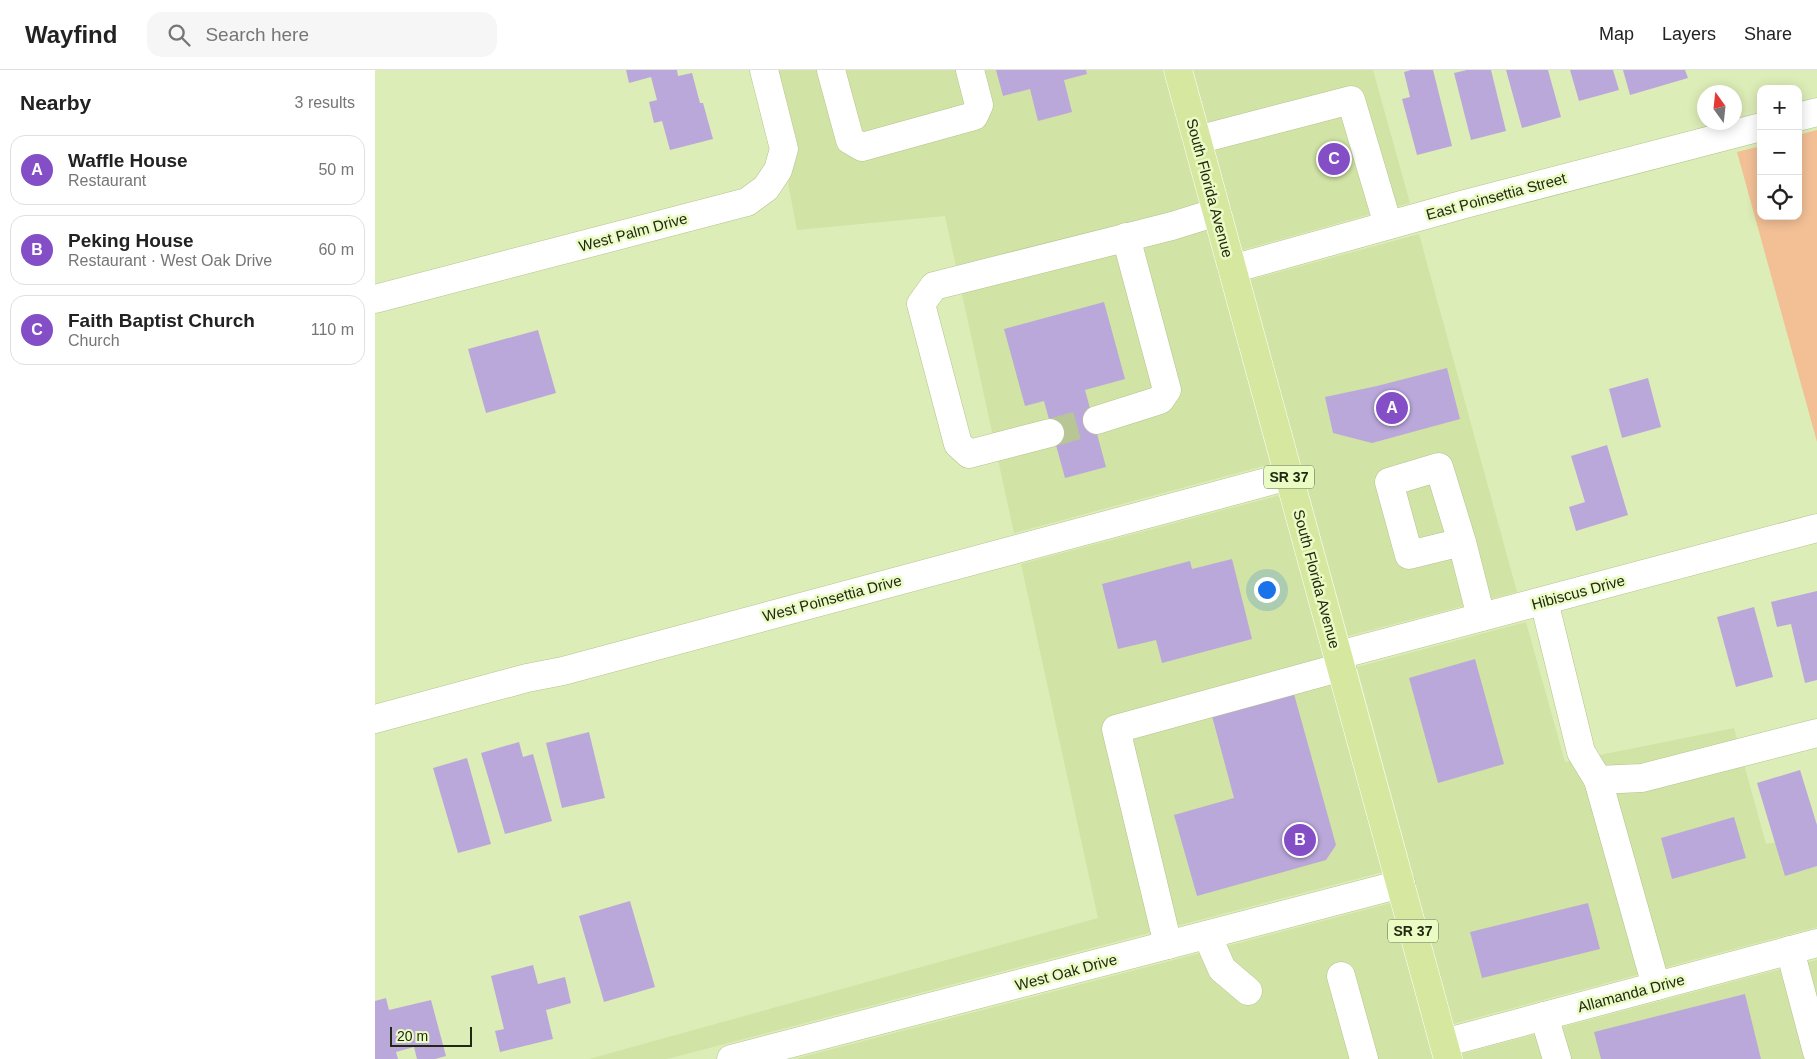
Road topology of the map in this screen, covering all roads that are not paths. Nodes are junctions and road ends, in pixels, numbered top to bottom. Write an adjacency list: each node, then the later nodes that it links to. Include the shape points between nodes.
1 (764, 70): 13 (street, West Palm Drive, via 784,149 778,170 766,188 747,202)
2 (831, 70): 3 (street, via 850,140 862,147 974,116 979,105)
3 (970, 70)
4 (1178, 70): 8 (main road, South Florida Avenue / SR 37)
5 (1817, 112): 6 (street)
6 (1802, 116)
7 (1757, 128): 10 (street, East Poinsettia Street)
8 (1197, 140): 9 (main road, South Florida Avenue / SR 37); 10 (street, via 1351,100)
9 (1217, 212): 11 (street); 12 (main road, South Florida Avenue / SR 37)
10 (1388, 225): 12 (street, East Poinsettia Street)
11 (1126, 237): 14 (street, via 1167,390 1160,400); 15 (street, via 934,286 921,304 957,444 969,454)
12 (1232, 268): 16 (main road, South Florida Avenue / SR 37)
13 (375, 299)
14 (1097, 420)
15 (1050, 433)
16 (1289, 476): 21 (main road, South Florida Avenue / SR 37); 22 (street, West Poinsettia Drive)
17 (1817, 528): 19 (street, Hibiscus Drive)
18 (1462, 542): 20 (street)
19 (1544, 601): 20 (street, Hibiscus Drive); 24 (street, via 1581,752)
20 (1481, 617): 21 (street, Hibiscus Drive)
21 (1340, 661): 25 (main road, South Florida Avenue / SR 37); 28 (street, Hibiscus Drive, via 1116,729)
22 (375, 719)
23 (1817, 733): 24 (street, via 1642,778)
24 (1598, 780): 31 (street)
25 (1401, 884): 26 (street, West Oak Drive); 34 (main road, South Florida Avenue / SR 37)
26 (1207, 934): 28 (street, West Oak Drive); 32 (street, via 1222,969)
27 (1817, 943): 29 (street, Allamanda Drive)
28 (1168, 945): 36 (street, West Oak Drive)
29 (1790, 950): 31 (street, Allamanda Drive); 35 (street)
30 (1341, 976): 37 (street)
31 (1656, 986): 33 (street, Allamanda Drive)
32 (1248, 991)
33 (1545, 1016): 34 (street, Allamanda Drive); 38 (street)
34 (1446, 1051)
35 (1817, 1052)
36 (731, 1059)
37 (1364, 1059)
38 (1557, 1059)

